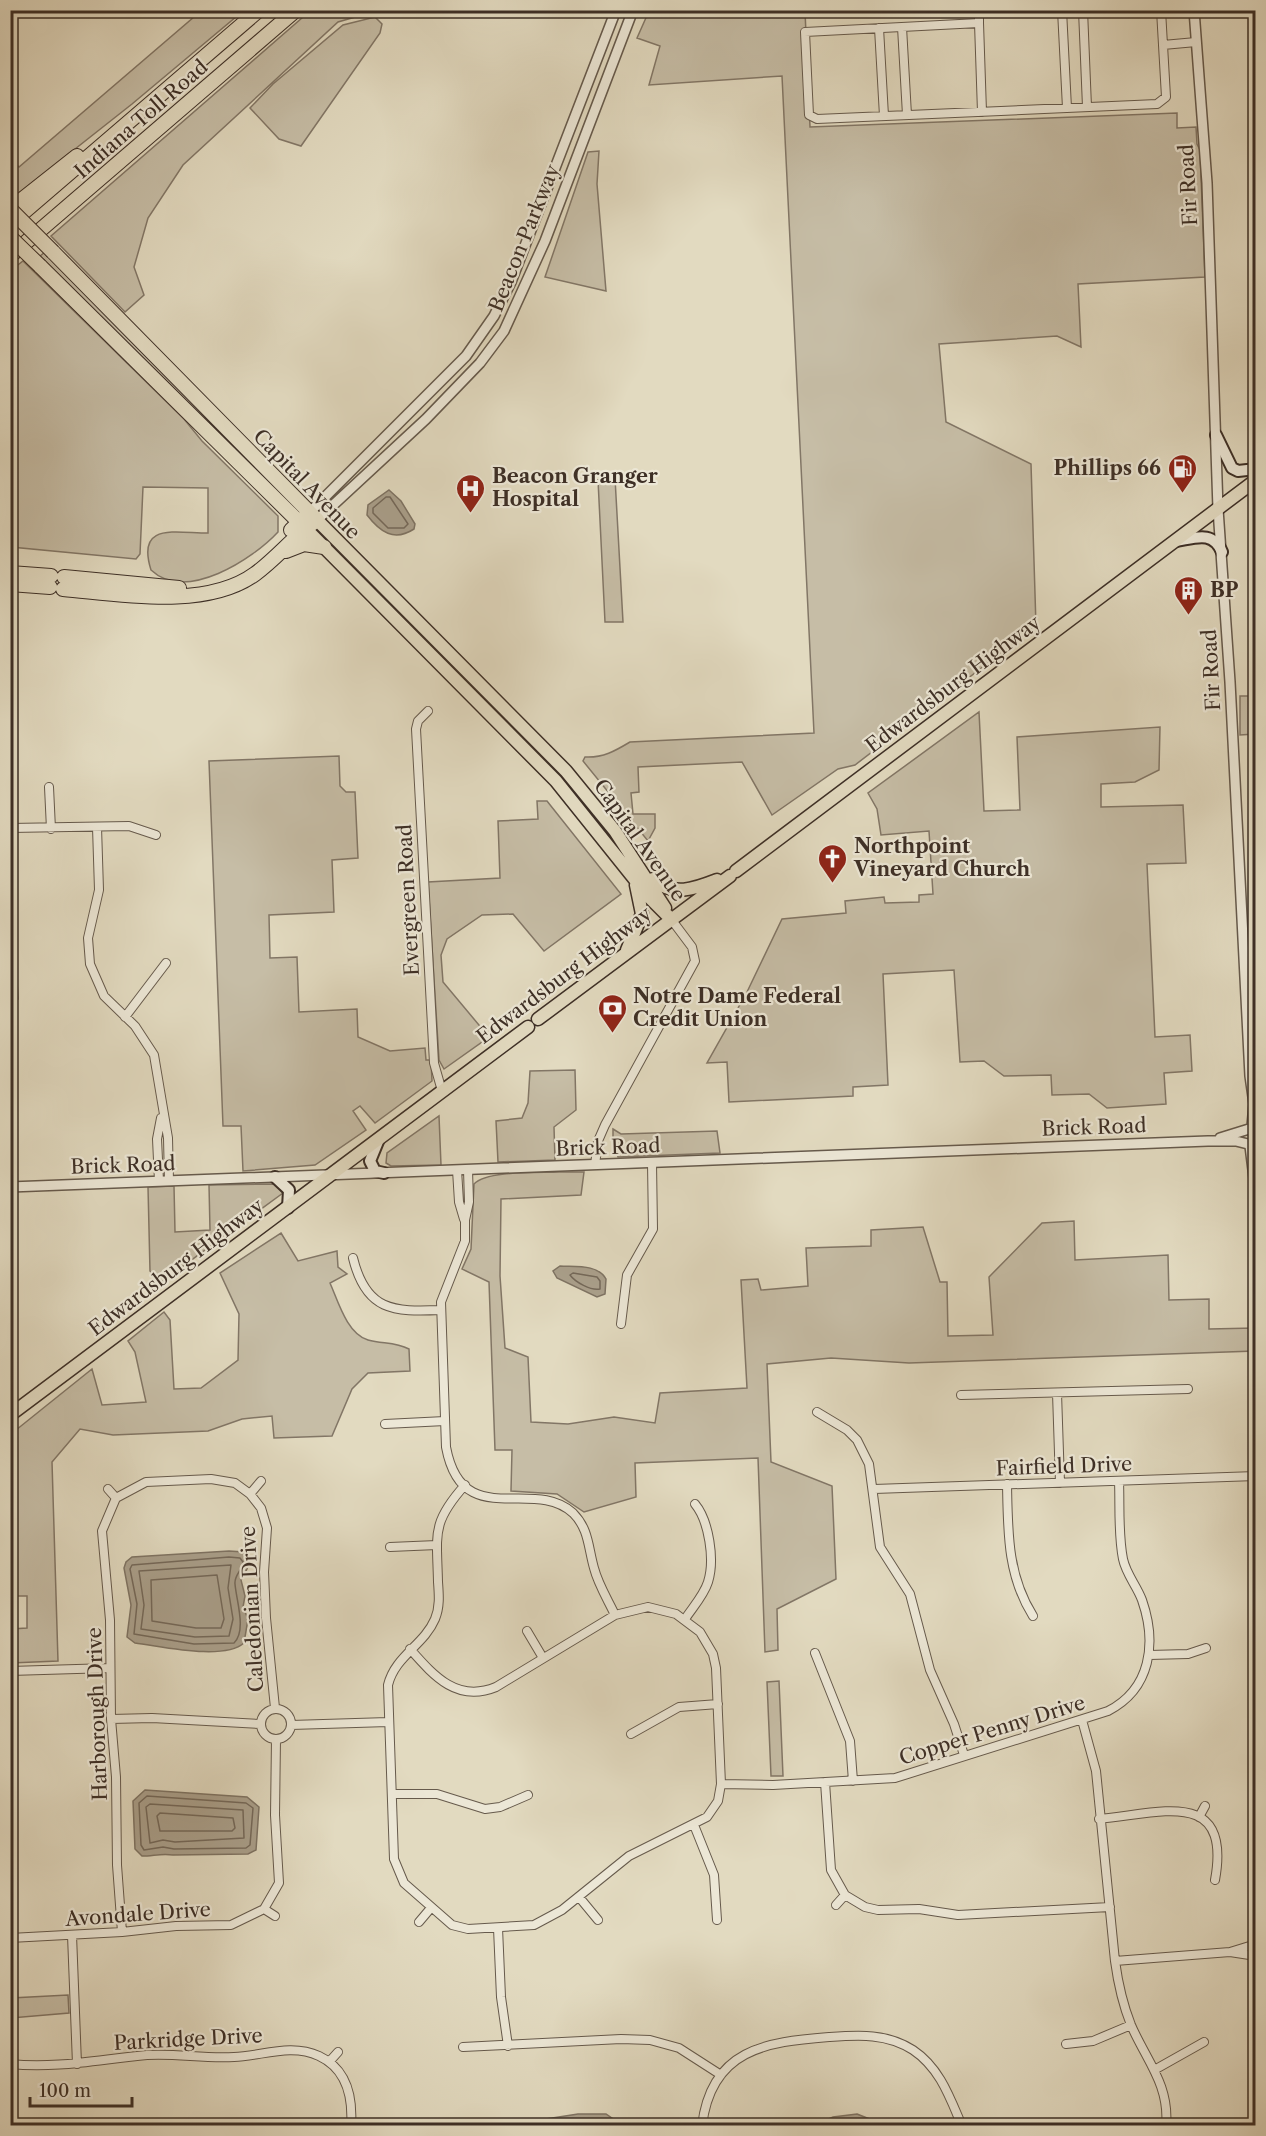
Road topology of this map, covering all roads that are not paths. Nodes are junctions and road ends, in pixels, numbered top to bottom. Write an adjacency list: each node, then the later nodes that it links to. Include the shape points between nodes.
1 (259, 10): 15 (highway, Indiana Toll Road)
2 (296, 10): 24 (highway, Indiana Toll Road)
3 (616, 10): 29 (street, Beacon Parkway, via 511,282 494,316 453,370)
4 (633, 10): 29 (street, Beacon Parkway, via 545,241 504,331 480,363 426,419)
5 (979, 10): 10 (street)
6 (1062, 10): 17 (street)
7 (1083, 10): 16 (street)
8 (1161, 10): 14 (street)
9 (1194, 10): 13 (street, Fir Road)
10 (979, 23): 11 (street); 18 (street)
11 (902, 27): 12 (street); 19 (street)
12 (879, 28): 20 (street); 20 (street, via 805,32 809,115 817,119)
13 (1196, 42): 14 (street); 25 (street, Fir Road, via 1207,194)
14 (1163, 45): 16 (street, via 1166,97 1156,104)
15 (159, 97): 21 (highway, via 128,115); 22 (highway, Indiana Toll Road)
16 (1087, 107): 17 (street)
17 (1067, 108): 18 (street)
18 (982, 112): 19 (street)
19 (907, 115): 20 (street)
20 (884, 116)
21 (10, 209): 29 (highway, Capital Avenue, bridge)
22 (10, 224)
23 (10, 237): 29 (highway, Capital Avenue, bridge)
24 (10, 256)
25 (1216, 435): 26 (main road, via 1232,468); 28 (street, Fir Road)
26 (1256, 469)
27 (1256, 480): 28 (main road, Edwardsburg Highway)
28 (1218, 509): 30 (main road, Edwardsburg Highway); 32 (street, Fir Road)
29 (307, 521): 31 (main road, Capital Avenue); 33 (highway); 35 (highway, via 249,568 214,584 176,588); 43 (main road, Capital Avenue, via 566,771 598,808)
30 (1176, 541): 32 (main road, via 1208,536 1216,540); 44 (main road, Edwardsburg Highway)
31 (324, 547): 33 (highway, via 294,546); 43 (main road, Capital Avenue, via 556,781)
32 (1222, 552): 49 (street, Fir Road)
33 (272, 560): 35 (highway, via 225,589 176,597)
34 (10, 573): 35 (highway)
35 (57, 582): 36 (highway)
36 (10, 584)
37 (428, 711): 50 (street, Evergreen Road, via 416,729 434,1063)
38 (49, 787): 41 (street)
39 (97, 827): 41 (street); 42 (street, via 129,826); 48 (street, via 99,890 88,952 97,984)
40 (10, 828): 41 (street)
41 (51, 829)
42 (156, 835)
43 (637, 872): 44 (main road, via 672,891 698,887); 45 (main road, Capital Avenue); 46 (main road, via 642,914)
44 (733, 873): 45 (main road, Edwardsburg Highway)
45 (671, 919): 46 (main road, Edwardsburg Highway); 58 (street, via 692,947 695,961 605,1125)
46 (625, 954): 50 (main road, Edwardsburg Highway)
47 (165, 963): 48 (street)
48 (125, 1017): 52 (street, via 147,1040 154,1055)
49 (1250, 1076): 51 (street, Fir Road); 53 (street, Fir Road)
50 (442, 1091): 54 (main road, Edwardsburg Highway)
51 (1256, 1093)
52 (162, 1114): 64 (street); 65 (street, via 168,1138)
53 (1252, 1126): 55 (street, Brick Road); 56 (street, Fir Road, via 1247,1136)
54 (380, 1138): 61 (main road, via 370,1161 375,1171); 62 (main road, Edwardsburg Highway)
55 (1208, 1141): 56 (street, Brick Road, via 1236,1141); 57 (street, Brick Road)
56 (1251, 1147): 67 (street)
57 (652, 1163): 58 (street, Brick Road); 72 (street, via 653,1229 627,1275)
58 (595, 1165): 60 (street, Brick Road)
59 (457, 1170): 60 (street, Brick Road); 61 (street, Brick Road); 69 (street, via 459,1202)
60 (468, 1170): 69 (street)
61 (384, 1173): 62 (street, Brick Road)
62 (332, 1175): 63 (street, Brick Road); 68 (main road, Edwardsburg Highway)
63 (275, 1177): 65 (street, Brick Road); 68 (main road, via 289,1190)
64 (159, 1181): 65 (street, Brick Road); 66 (street, Brick Road)
65 (169, 1181)
66 (10, 1187)
67 (1255, 1187)
68 (288, 1208): 77 (main road, Edwardsburg Highway)
69 (465, 1220): 71 (street, via 463,1249 442,1294)
70 (353, 1258): 71 (street, via 363,1287 380,1303 403,1311)
71 (441, 1310): 78 (street)
72 (621, 1324)
73 (1188, 1389): 74 (street)
74 (1057, 1393): 75 (street); 83 (street)
75 (961, 1395)
76 (818, 1412): 87 (street, via 856,1440 869,1464)
77 (10, 1415)
78 (445, 1421): 79 (street); 85 (street, via 448,1456)
79 (385, 1424)
80 (1256, 1476): 82 (street, Fairfield Drive)
81 (261, 1481): 88 (street)
82 (1119, 1481): 83 (street, Fairfield Drive); 100 (street, via 1123,1560 1142,1599)
83 (1060, 1483): 84 (street, Fairfield Drive)
84 (1007, 1484): 87 (street, Fairfield Drive); 94 (street, via 1011,1560 1019,1590)
85 (465, 1485): 91 (street, via 443,1511); 93 (street, via 478,1494 497,1499 553,1502 573,1514 587,1534 596,1575)
86 (108, 1489): 89 (street)
87 (874, 1489): 113 (street, via 880,1547 910,1594 930,1670)
88 (250, 1494): 89 (street, via 234,1483 211,1479 146,1482); 105 (street, Caledonian Drive, via 261,1508 267,1528 264,1572)
89 (116, 1498): 102 (street, Harborough Drive, via 102,1530)
90 (695, 1504): 95 (street, via 706,1520 710,1576)
91 (437, 1545): 92 (street); 98 (street, via 438,1610 428,1631)
92 (390, 1547)
93 (615, 1615): 95 (street, via 648,1607); 101 (street)
94 (1033, 1616)
95 (686, 1619): 104 (street, via 700,1632 713,1654)
96 (527, 1631): 101 (street)
97 (1206, 1648): 100 (street, via 1188,1654)
98 (410, 1649): 101 (street, via 441,1682 465,1692 496,1687); 108 (street, via 390,1677)
99 (815, 1653): 114 (street, via 850,1742)
100 (1149, 1655): 107 (street, Copper Penny Drive, via 1145,1675 1134,1692 1108,1711)
101 (543, 1658)
102 (110, 1668): 103 (street); 106 (street, Harborough Drive)
103 (10, 1671)
104 (718, 1704): 111 (street, via 679,1707); 116 (street)
105 (274, 1708): 109 (street, via 264,1713); 110 (street, via 286,1713)
106 (111, 1719): 109 (street); 135 (street, Harborough Drive)
107 (1082, 1720): 113 (street, Copper Penny Drive); 121 (street, via 1094,1760)
108 (388, 1722): 110 (street); 117 (street)
109 (260, 1724): 112 (street, via 265,1735)
110 (291, 1725): 112 (street, via 286,1735)
111 (631, 1734)
112 (276, 1739): 128 (street, via 279,1883)
113 (964, 1755): 114 (street, Copper Penny Drive, via 895,1778)
114 (853, 1781): 115 (street, Copper Penny Drive)
115 (825, 1782): 116 (street, Copper Penny Drive); 124 (street, via 829,1859 835,1880)
116 (721, 1784): 122 (street, via 713,1810)
117 (392, 1794): 118 (street, via 437,1794 485,1809); 129 (street, via 396,1868 404,1884)
118 (528, 1795)
119 (1205, 1806): 120 (street)
120 (1199, 1817): 121 (street, via 1170,1809); 123 (street, via 1209,1824 1218,1842)
121 (1099, 1819): 127 (street)
122 (694, 1825): 125 (street, via 629,1856); 132 (street, via 714,1875)
123 (1215, 1880)
124 (845, 1895): 126 (street); 127 (street, via 878,1910 919,1909 949,1915)
125 (579, 1897): 131 (street); 134 (street, via 542,1922)
126 (836, 1905)
127 (1110, 1907): 141 (street)
128 (264, 1909): 130 (street); 135 (street, Avondale Drive, via 231,1925)
129 (430, 1909): 133 (street); 134 (street, via 459,1928)
130 (275, 1916)
131 (598, 1920)
132 (717, 1920)
133 (418, 1922)
134 (498, 1928): 145 (street)
135 (122, 1932): 136 (street, Avondale Drive)
136 (72, 1935): 137 (street, Avondale Drive); 150 (street)
137 (10, 1938)
138 (1256, 1944): 139 (street)
139 (1230, 1952): 140 (street); 141 (street)
140 (1256, 1956)
141 (1115, 1961): 142 (street)
142 (1131, 2025): 144 (street, via 1093,2041); 151 (street)
143 (1204, 2042): 151 (street)
144 (1066, 2044)
145 (508, 2046): 146 (street); 152 (street, via 650,2040 679,2048)
146 (463, 2047)
147 (338, 2052): 148 (street)
148 (329, 2062): 150 (street, Parkridge Drive, via 308,2053 283,2050 230,2058 149,2055); 153 (street, via 348,2086)
149 (10, 2064): 150 (street, Parkridge Drive)
150 (77, 2064)
151 (1156, 2069): 156 (street, via 1166,2099)
152 (721, 2075): 154 (street, via 706,2103); 155 (street, via 747,2053 769,2043 866,2035 902,2044 922,2057 938,2075)
153 (351, 2126)
154 (702, 2126)
155 (962, 2126)
156 (1166, 2126)

